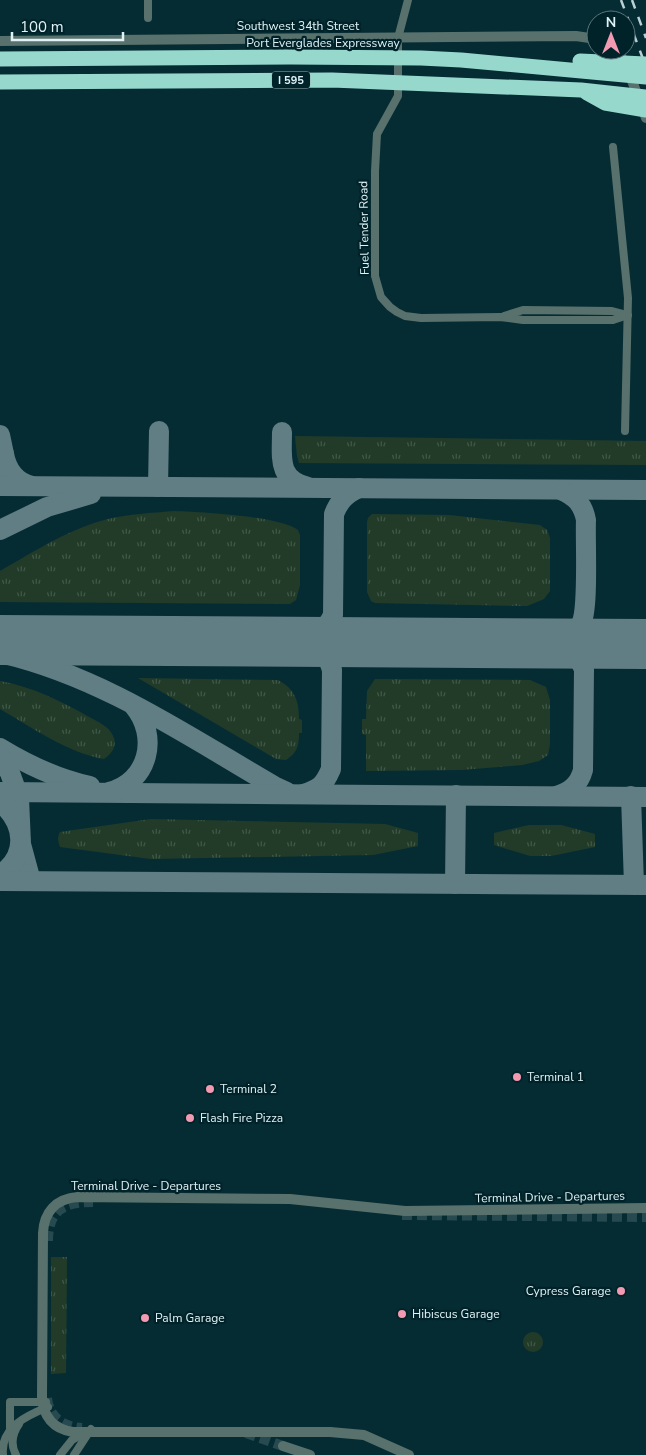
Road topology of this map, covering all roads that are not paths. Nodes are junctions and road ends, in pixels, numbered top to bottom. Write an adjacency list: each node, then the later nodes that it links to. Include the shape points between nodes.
1 (148, 0): 3 (street)
2 (408, 0): 4 (street, Fuel Tender Road)
3 (148, 18)
4 (398, 38): 5 (street, Southwest 34th Street); 6 (street, Southwest 34th Street); 18 (street, Fuel Tender Road, via 398,96 376,134 375,276 381,297 390,308 413,318 613,320)
5 (586, 38)
6 (0, 41)
7 (0, 59): 8 (highway, Port Everglades Expressway / I 595, bridge, via 352,57)
8 (461, 60): 10 (highway, bridge); 11 (highway, Port Everglades Expressway / I 595, bridge)
9 (624, 60): 16 (street)
10 (646, 64)
11 (646, 77)
12 (0, 82): 13 (highway, I 595, bridge, via 332,80)
13 (581, 90): 14 (highway, I 595, bridge); 15 (highway, bridge, via 605,102)
14 (646, 97)
15 (646, 110)
16 (646, 118)
17 (613, 147): 18 (street)
18 (628, 315): 19 (street)
19 (625, 432)
20 (646, 1208): 29 (street, Terminal Drive - Departures, bridge, via 405,1210 290,1198 77,1197 60,1201 49,1211 43,1233 42,1397 45,1412 54,1425 72,1432 330,1432 364,1435)
21 (21, 1420): 22 (street); 22 (street, via 48,1404 10,1402); 25 (street, via 13,1436)
22 (10, 1428): 24 (street, via 1,1442)
23 (283, 1446): 28 (street)
24 (3, 1455)
25 (16, 1455)
26 (60, 1455): 27 (street, via 72,1440 92,1428)
27 (74, 1455)
28 (310, 1455)
29 (409, 1455)

